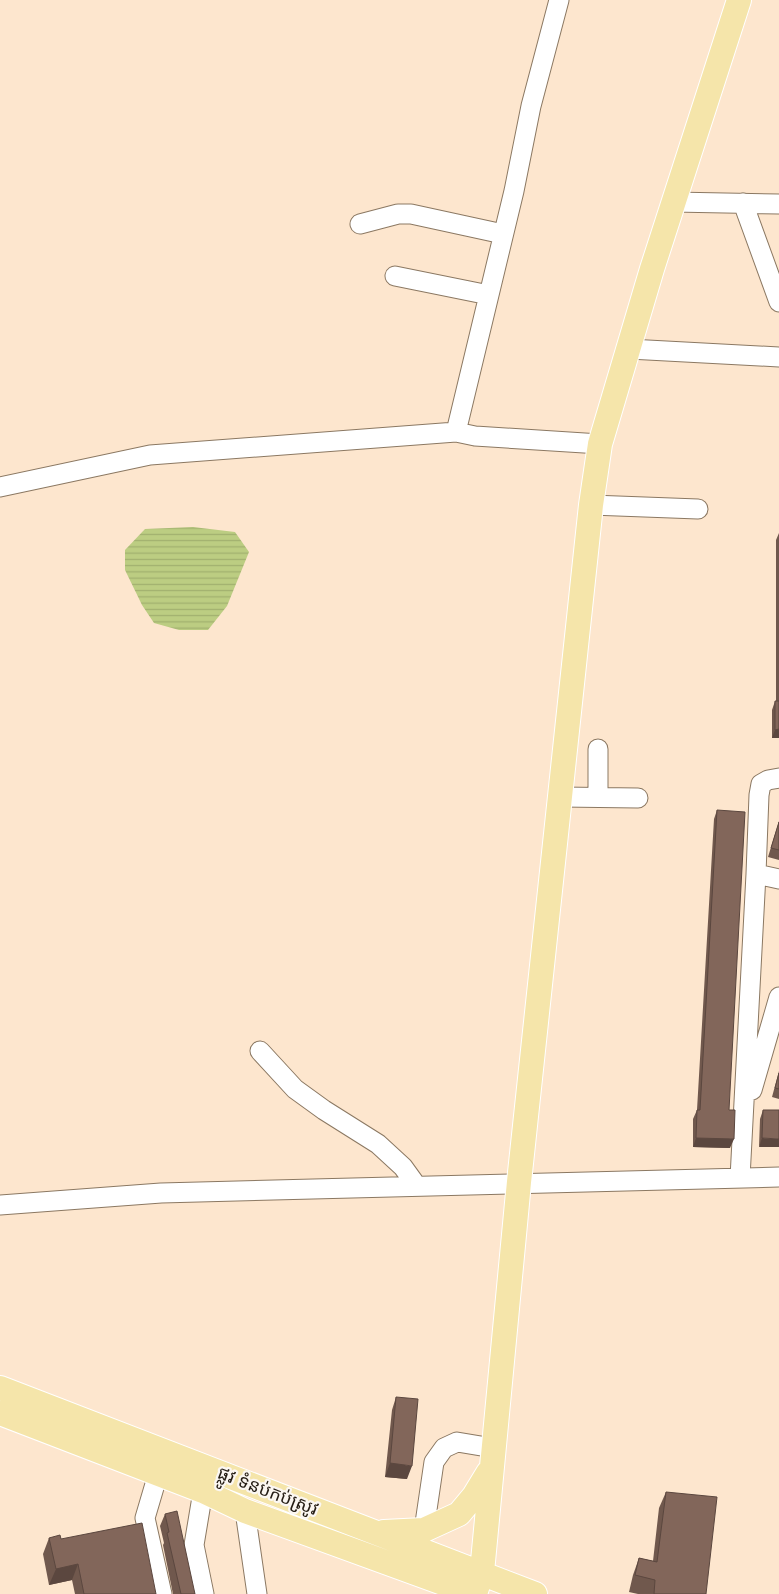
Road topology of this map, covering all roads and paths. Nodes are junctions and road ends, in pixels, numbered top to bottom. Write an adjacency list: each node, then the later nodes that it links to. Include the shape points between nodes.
1 (559, 0): 7 (street, via 531,106)
2 (739, 0): 3 (main road)
3 (673, 202): 4 (street); 11 (main road)
4 (743, 203): 5 (street); 10 (street)
5 (779, 204)
6 (360, 224): 7 (street, via 398,214 411,214)
7 (503, 234): 9 (street)
8 (395, 276): 9 (street)
9 (489, 296): 13 (street)
10 (779, 302)
11 (629, 350): 12 (street); 14 (main road)
12 (779, 357)
13 (456, 432): 14 (street); 15 (street, via 150,455)
14 (600, 444): 16 (main road)
15 (0, 488)
16 (591, 505): 17 (street); 20 (main road)
17 (698, 509)
18 (598, 749): 21 (street)
19 (779, 778): 23 (street, via 761,784 758,795)
20 (561, 797): 21 (street); 30 (main road)
21 (598, 798): 22 (street)
22 (638, 798)
23 (756, 874): 24 (street); 27 (street)
24 (779, 880)
25 (779, 997): 27 (street)
26 (260, 1051): 31 (street, via 295,1089 378,1144 403,1167)
27 (743, 1120): 29 (street)
28 (779, 1177): 29 (street)
29 (740, 1178): 30 (street)
30 (519, 1182): 31 (street); 35 (main road)
31 (416, 1185): 32 (street, via 161,1193)
32 (0, 1205)
33 (0, 1388): 40 (main road, ផ្លូវ ទំនប់កប់ស្រូវ)
34 (0, 1413): 36 (main road, ផ្លូវ ទំនប់កប់ស្រូវ)
35 (492, 1457): 39 (main road, via 474,1496 458,1514); 39 (street, via 458,1442 444,1448 434,1462); 41 (main road)
36 (158, 1474): 37 (main road, ផ្លូវ ទំនប់កប់ស្រូវ); 42 (street, via 145,1518)
37 (203, 1492): 38 (main road, ផ្លូវ ទំនប់កប់ស្រូវ); 43 (street, via 194,1545)
38 (245, 1511): 41 (main road, ផ្លូវ ទំនប់កប់ស្រូវ); 44 (street)
39 (424, 1530): 40 (main road)
40 (376, 1532): 41 (main road, ផ្លូវ ទំនប់កប់ស្រូវ)
41 (477, 1587): 45 (main road, ផ្លូវ ទំនប់កប់ស្រូវ)
42 (162, 1594)
43 (204, 1594)
44 (257, 1594)
45 (535, 1594)

